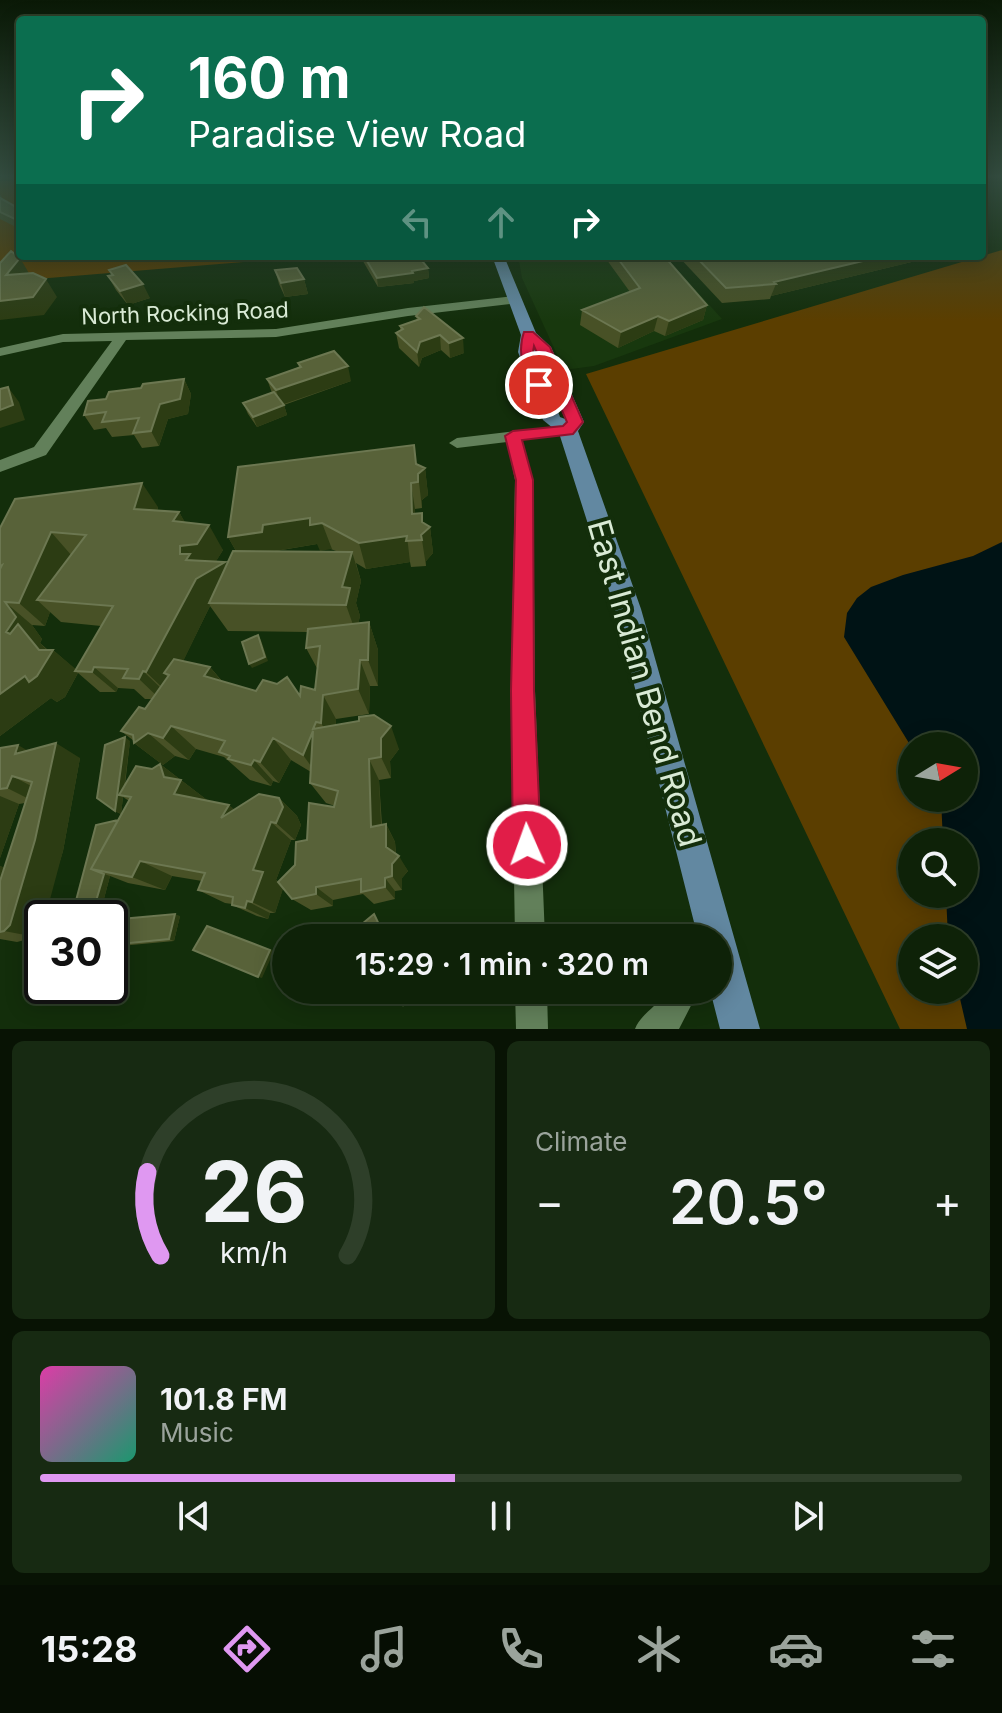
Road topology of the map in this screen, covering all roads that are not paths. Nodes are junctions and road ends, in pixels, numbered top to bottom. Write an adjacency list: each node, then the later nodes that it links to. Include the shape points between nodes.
1 (500, 260): 2 (main road, East Indian Bend Road)
2 (515, 300): 3 (street, North Rocking Road, via 276,333); 5 (main road, East Indian Bend Road, via 529,335 543,347 575,422)
3 (123, 335): 4 (street, North Rocking Road, via 63,338); 8 (street, via 40,451)
4 (0, 352)
5 (568, 430): 6 (street); 10 (main road, East Indian Bend Road, via 628,609)
6 (513, 436): 7 (street); 9 (street, via 524,480)
7 (457, 443)
8 (0, 466)
9 (530, 924)
10 (710, 924)
11 (732, 1001): 16 (main road, East Indian Bend Road)
12 (531, 1004): 14 (street)
13 (677, 1004): 15 (street, via 662,1025)
14 (532, 1029)
15 (651, 1029)
16 (740, 1029)

